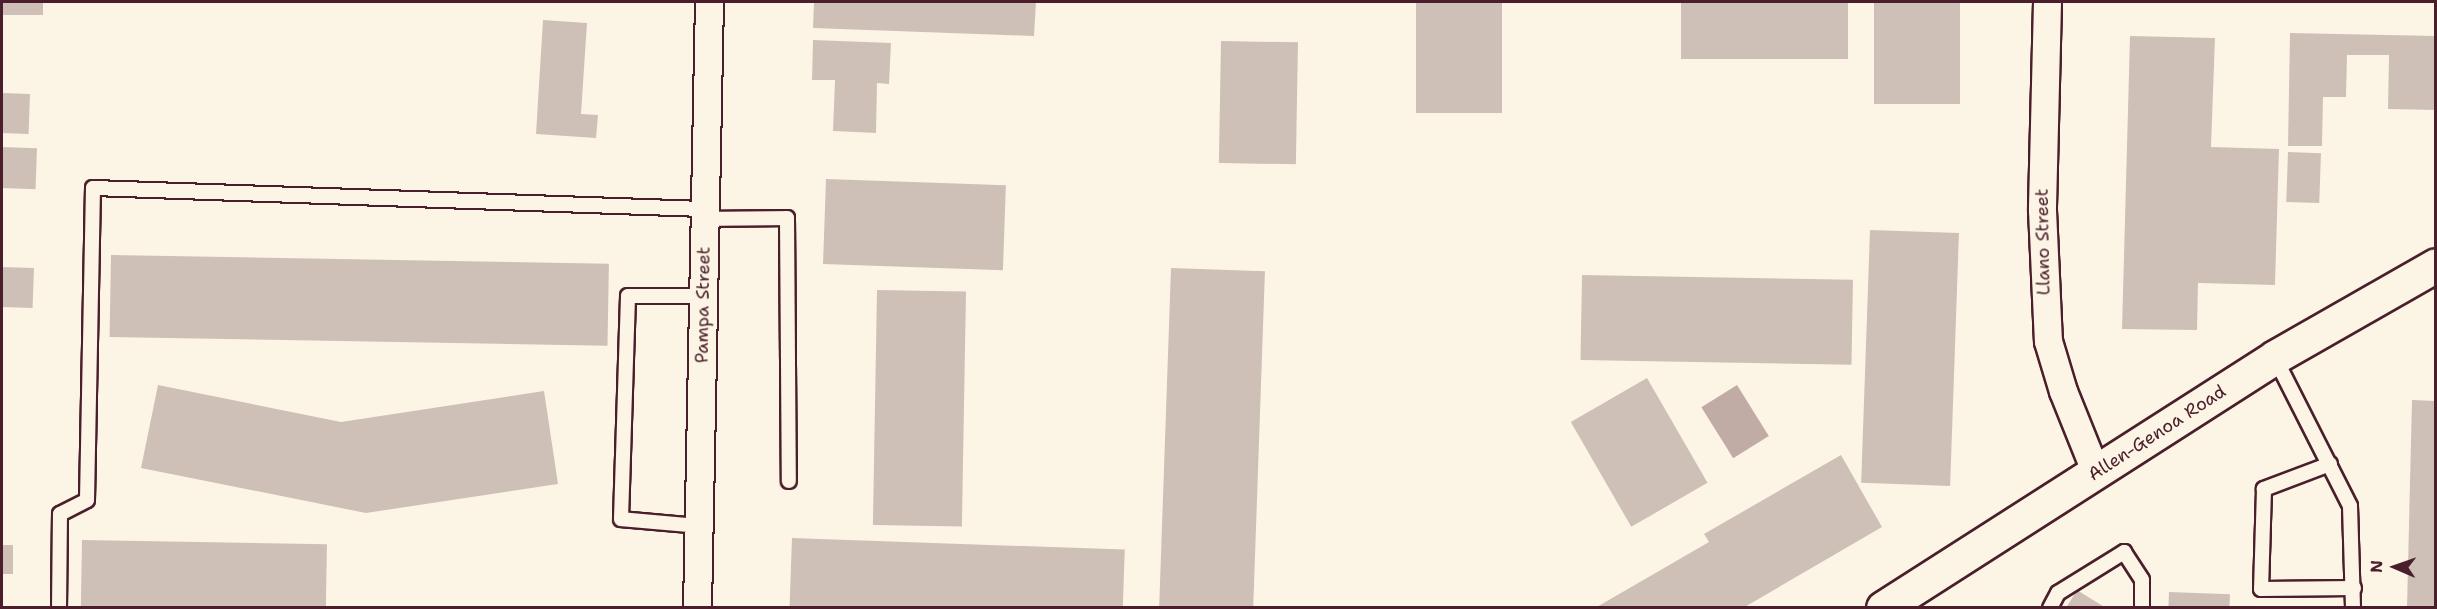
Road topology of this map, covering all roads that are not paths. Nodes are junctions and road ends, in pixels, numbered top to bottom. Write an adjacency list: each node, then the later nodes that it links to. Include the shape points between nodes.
1 (709, 2): 3 (street, Pampa Street)
2 (2047, 2): 8 (street, Llano Street, via 2042,210 2048,341 2062,390)
3 (705, 214): 5 (street, Pampa Street); 9 (lane, via 788,218); 12 (lane, via 93,188 87,500 60,514)
4 (2436, 266): 6 (main road, Allen-Genoa Road)
5 (704, 296): 10 (street, Pampa Street); 10 (lane, via 628,296 621,519)
6 (2275, 357): 7 (lane); 8 (main road, Allen-Genoa Road)
7 (2330, 464): 11 (lane, via 2350,506); 11 (lane, via 2264,489 2261,589)
8 (2096, 473): 14 (main road, Allen-Genoa Road)
9 (789, 481)
10 (699, 526): 13 (street, Pampa Street)
11 (2354, 588): 17 (lane)
12 (59, 608)
13 (697, 608)
14 (1883, 608)
15 (2049, 608): 16 (lane, via 2058,593 2124,552 2142,580)
16 (2142, 608)
17 (2353, 608)

